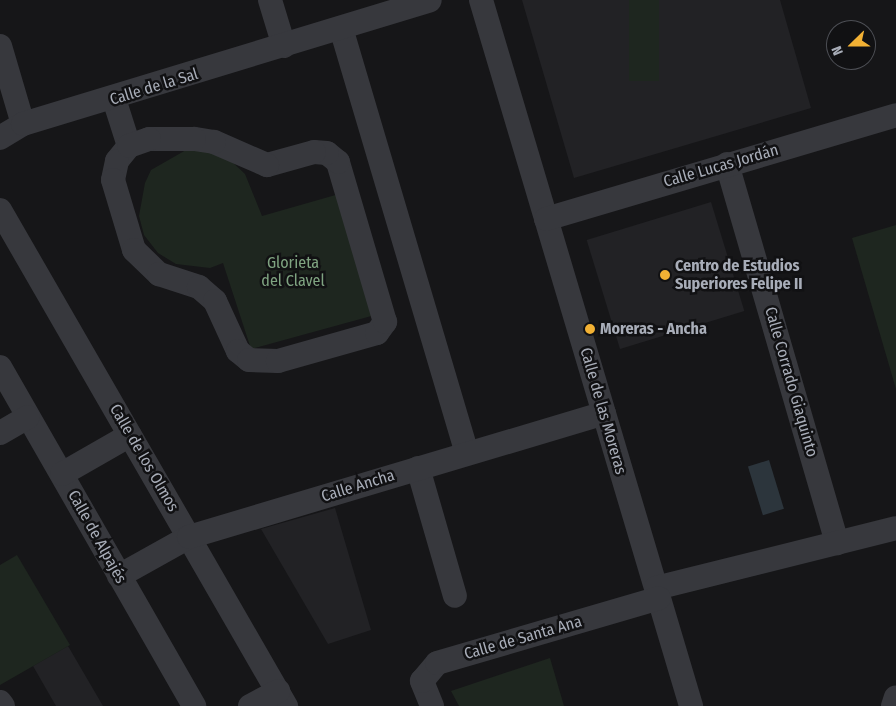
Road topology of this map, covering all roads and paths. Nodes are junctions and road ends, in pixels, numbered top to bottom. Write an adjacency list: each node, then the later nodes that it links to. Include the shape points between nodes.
1 (270, 0): 6 (street)
2 (430, 0): 4 (street, Calle de la Sal)
3 (481, 0): 14 (street, Calle de las Moreras)
4 (342, 28): 6 (street, Calle de la Sal); 20 (street)
5 (0, 46): 9 (street)
6 (284, 46): 7 (street, Calle de la Sal)
7 (114, 99): 9 (street, Calle de la Sal); 11 (street)
8 (896, 115): 12 (street, Calle Lucas Jordán)
9 (23, 124): 10 (street, Calle de la Sal)
10 (0, 138)
11 (129, 146): 11 (street, via 118,161 113,180 134,250 159,274 199,287 215,301 238,351 249,360 278,361 377,333 385,322 338,162 327,153 314,152 267,164 214,142 194,139 149,139)
12 (727, 164): 14 (street, Calle Lucas Jordán); 25 (street, Calle Corrado Giaquinto)
13 (0, 210): 19 (street, Calle de los Olmos)
14 (546, 219): 16 (street, Calle de las Moreras)
15 (0, 367): 17 (street, Calle de Alpajés)
16 (604, 412): 20 (street, Calle Ancha); 27 (street, Calle de las Moreras)
17 (28, 417): 18 (street); 22 (street, Calle de Alpajés)
18 (0, 433)
19 (130, 435): 22 (street); 24 (street, Calle de los Olmos)
20 (467, 453): 21 (street, Calle Ancha)
21 (418, 468): 24 (street, Calle Ancha); 28 (street)
22 (62, 474): 26 (street, Calle de Alpajés)
23 (896, 528): 25 (street)
24 (189, 537): 26 (street, Calle Ancha); 30 (street, Calle de los Olmos)
25 (837, 542): 27 (street)
26 (119, 576): 33 (street, Calle de Alpajés)
27 (657, 593): 35 (street, Calle de Santa Ana, via 437,663 422,681); 36 (street, Calle de las Moreras)
28 (455, 596)
29 (896, 697): 37 (street)
30 (282, 698): 34 (street)
31 (0, 702): 32 (street)
32 (3, 706)
33 (194, 706)
34 (250, 706)
35 (432, 706)
36 (691, 706)
37 (894, 706)

